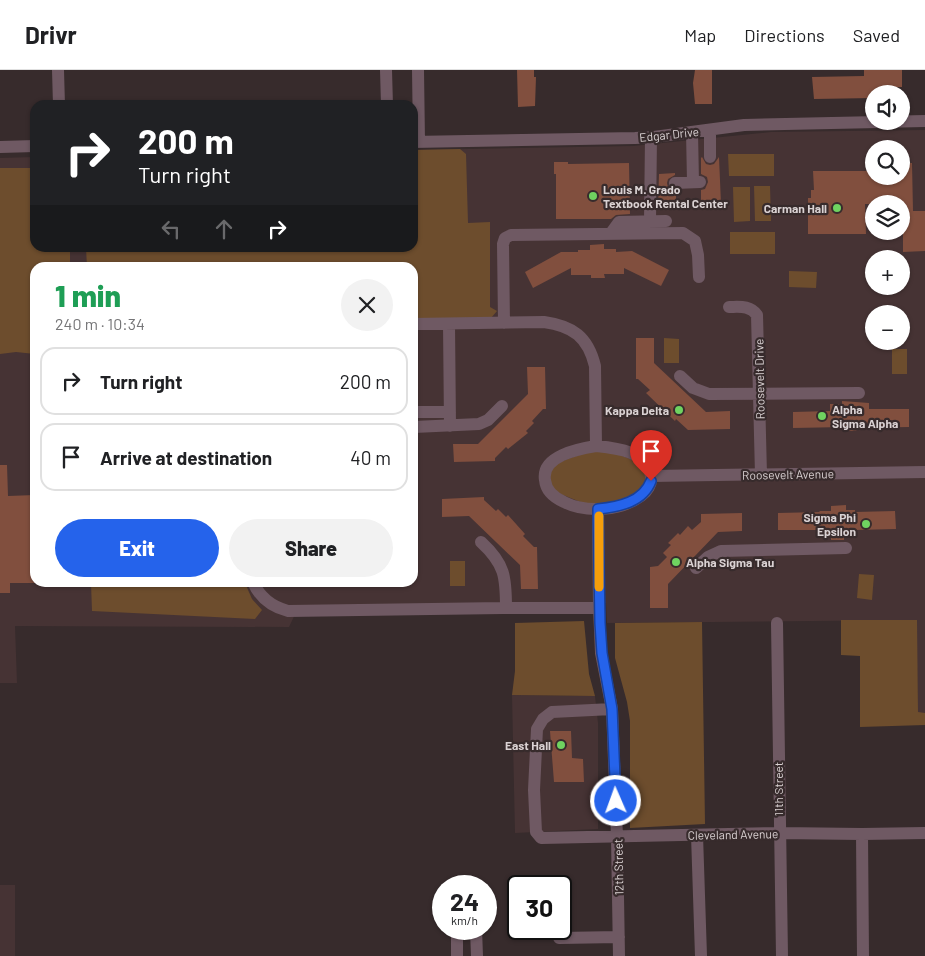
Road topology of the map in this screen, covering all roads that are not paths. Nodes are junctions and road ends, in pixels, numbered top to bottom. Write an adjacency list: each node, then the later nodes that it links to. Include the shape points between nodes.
1 (58, 70): 4 (street)
2 (386, 70): 5 (street)
3 (418, 70): 6 (street)
4 (58, 100)
5 (387, 100)
6 (417, 100)
7 (925, 122): 8 (street, Edgar Drive, via 770,124)
8 (710, 130): 9 (street, Edgar Drive); 14 (street)
9 (692, 132): 10 (street, Edgar Drive); 15 (street, via 697,182)
10 (651, 137): 11 (street, Edgar Drive); 17 (street)
11 (418, 142)
12 (30, 146): 13 (street)
13 (0, 147)
14 (710, 157)
15 (675, 183)
16 (666, 221): 17 (street)
17 (650, 222): 18 (street, via 619,222)
18 (611, 233): 19 (street, via 683,233 695,241); 21 (street, via 511,235 505,238)
19 (699, 277)
20 (728, 308): 26 (street, Roosevelt Drive, via 747,308 757,315)
21 (504, 323): 23 (street); 32 (street, via 558,324 579,334 595,366)
22 (418, 324): 23 (street)
23 (449, 324): 29 (street)
24 (680, 376): 26 (street, via 693,388 708,394)
25 (859, 393): 26 (street)
26 (760, 394): 34 (street, Roosevelt Drive)
27 (502, 406): 30 (street, via 479,424)
28 (418, 412): 29 (street)
29 (450, 412): 30 (street)
30 (450, 426): 31 (street)
31 (418, 427)
32 (596, 446): 35 (street, via 634,454 645,462); 36 (street, via 559,457 546,468 544,478 550,492 559,499 568,504)
33 (925, 472): 34 (street, Roosevelt Avenue)
34 (761, 474): 35 (street, Roosevelt Avenue)
35 (651, 476): 36 (street, via 648,489 642,496 614,508)
36 (598, 509): 42 (street, 12th Street)
37 (481, 542): 41 (street, via 501,565)
38 (846, 548): 39 (street, via 721,551)
39 (696, 568)
40 (256, 587): 41 (street, via 268,602 288,611)
41 (506, 608): 42 (street)
42 (599, 608): 44 (street, 12th Street, via 602,653)
43 (777, 623): 45 (street, 11th Street)
44 (612, 709): 49 (street, 12th Street); 49 (street, Cleveland Avenue, via 552,712 543,719 537,729 534,790 536,832 541,838)
45 (779, 833): 47 (street, Cleveland Avenue); 48 (street, Cleveland Avenue); 58 (street, 11th Street)
46 (925, 833): 47 (street, Cleveland Avenue)
47 (862, 834): 59 (street)
48 (697, 835): 49 (street, Cleveland Avenue); 57 (street)
49 (617, 837): 50 (street, 12th Street)
50 (619, 937): 51 (street); 56 (street, 12th Street)
51 (572, 938)
52 (457, 940): 54 (street)
53 (476, 940): 55 (street)
54 (458, 956)
55 (477, 956)
56 (619, 956)
57 (701, 956)
58 (782, 956)
59 (863, 956)

